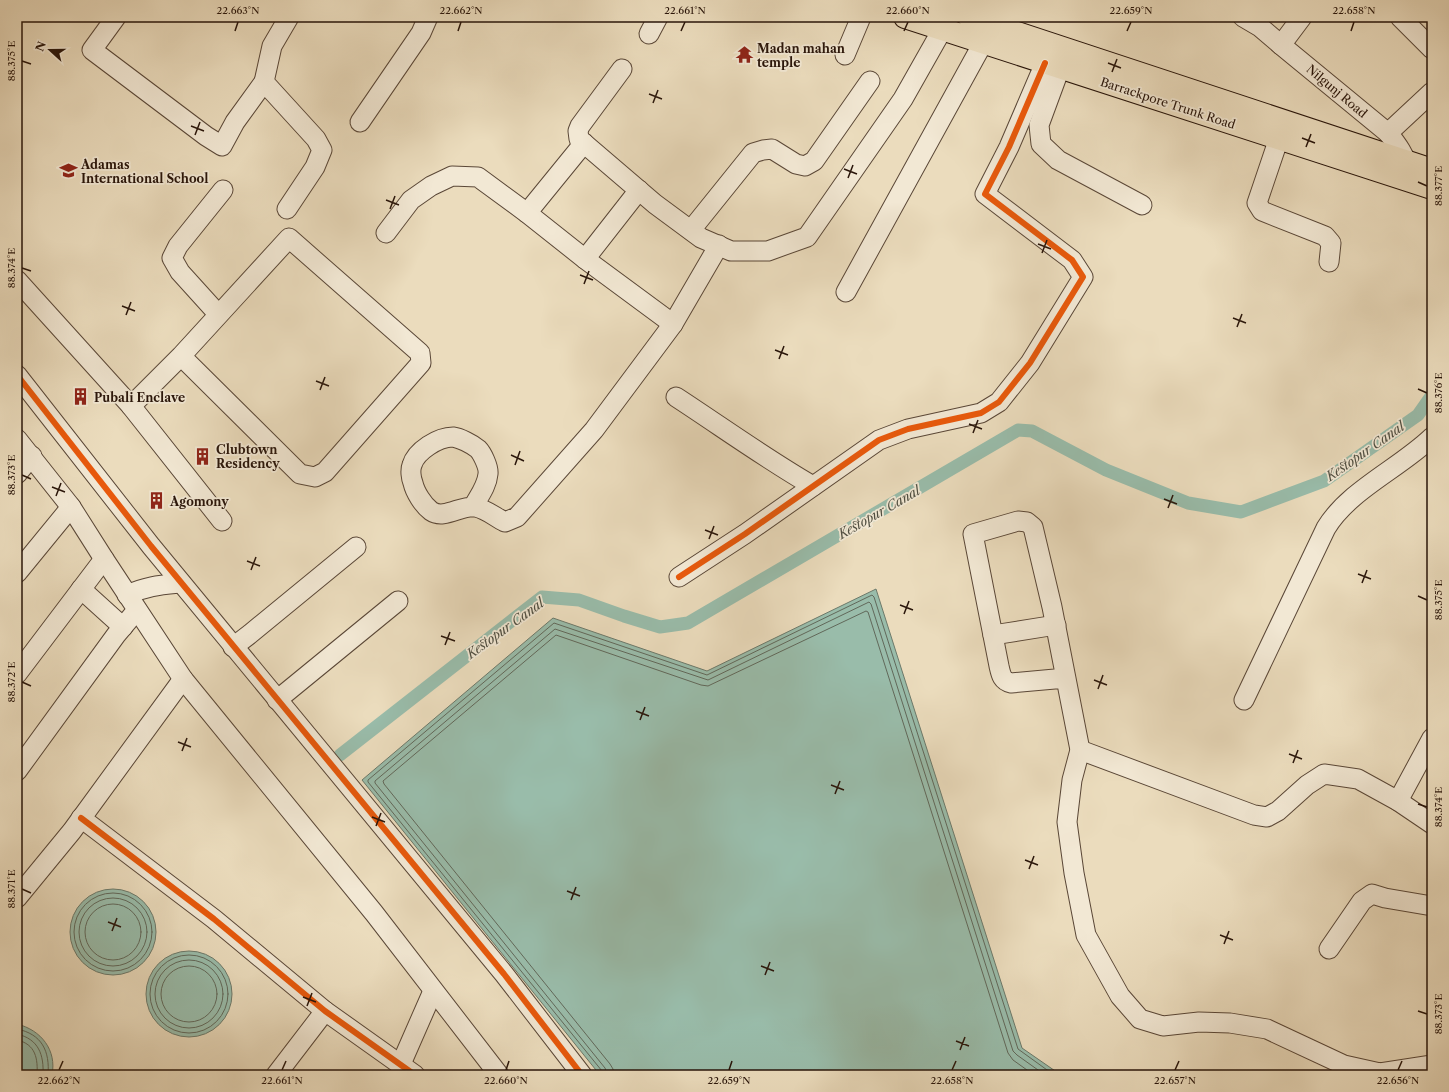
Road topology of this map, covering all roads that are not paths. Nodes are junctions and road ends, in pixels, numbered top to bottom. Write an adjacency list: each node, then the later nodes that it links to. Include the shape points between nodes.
1 (116, 17): 20 (street, via 92,50 222,146 235,122)
2 (289, 17): 20 (street, via 272,46)
3 (428, 17): 23 (street, via 421,33)
4 (658, 17): 12 (street)
5 (861, 17): 16 (street)
6 (905, 17): 11 (main road, Barrackpore Trunk Road)
7 (969, 17): 26 (main road, Barrackpore Trunk Road)
8 (1302, 17): 14 (street)
9 (1400, 17): 15 (street)
10 (1250, 19): 14 (street, Nilgunj Road)
11 (942, 30): 13 (main road, Barrackpore Trunk Road); 36 (street, via 903,99 807,237 768,251 731,251)
12 (649, 34)
13 (983, 43): 17 (main road, Barrackpore Trunk Road); 40 (street)
14 (1281, 45): 26 (street, Nilgunj Road)
15 (1432, 49)
16 (845, 55)
17 (1053, 66): 24 (main road, Barrackpore Trunk Road); 31 (street, via 1039,125 1041,144 1058,160); 51 (street, via 985,194 1072,260 1083,278 1030,363 999,402 981,413 908,429 880,440)
18 (622, 68): 25 (street, via 580,126 579,138)
19 (870, 81): 34 (street, via 814,161 805,166 796,164 772,149 753,153)
20 (264, 82): 32 (street, via 316,139 322,150 315,166)
21 (1432, 92): 26 (street)
22 (1432, 104): 26 (street)
23 (360, 122)
24 (1279, 138): 26 (main road, Barrackpore Trunk Road); 38 (street, via 1257,204 1262,211 1325,236 1331,243)
25 (584, 143): 30 (street); 33 (street)
26 (1400, 155): 27 (main road, Barrackpore Trunk Road); 28 (main road, Barrackpore Trunk Road)
27 (1432, 170)
28 (1432, 188)
29 (223, 190): 41 (street, via 178,246 172,258 180,272)
30 (639, 190): 34 (street); 37 (street)
31 (1142, 205)
32 (287, 209)
33 (526, 213): 35 (street, via 478,177 452,176 411,200); 37 (street)
34 (691, 230): 36 (street, via 701,238)
35 (386, 233)
36 (719, 245): 42 (street)
37 (585, 259): 42 (street)
38 (1328, 262)
39 (17, 280): 46 (street)
40 (846, 292)
41 (218, 314): 43 (street); 43 (street, via 289,238 420,353 421,364 325,472 314,477 300,474)
42 (674, 324): 53 (street, via 594,430 517,517 505,522 484,509)
43 (181, 356): 46 (street)
44 (17, 375): 59 (street)
45 (676, 397): 51 (street, via 780,467)
46 (131, 406): 54 (street)
47 (1432, 437): 71 (street, via 1376,479 1333,517)
48 (17, 438): 49 (street)
49 (32, 456): 50 (street); 52 (street)
50 (17, 474)
51 (813, 486): 58 (street)
52 (71, 507): 56 (street); 57 (street)
53 (473, 507): 53 (street, via 439,515 426,507 414,488 411,472 413,462 423,450 441,439 453,437 478,449 488,472 486,483)
54 (222, 521)
55 (356, 547): 66 (street)
56 (104, 559): 60 (street); 62 (street)
57 (17, 573)
58 (679, 576)
59 (181, 583): 62 (street, via 143,588); 66 (street)
60 (82, 589): 64 (street); 67 (street)
61 (398, 601): 70 (street)
62 (132, 602): 64 (street); 69 (street)
63 (1056, 625): 65 (street); 65 (street, via 1033,527 1028,522 1018,521 973,534); 68 (street)
64 (123, 626): 74 (street)
65 (993, 635): 68 (street, via 998,666 1006,682 1011,684)
66 (241, 641): 70 (street)
67 (17, 674)
68 (1066, 678): 73 (street)
69 (183, 679): 76 (street); 81 (street, via 374,913)
70 (285, 694): 87 (street)
71 (1244, 700)
72 (1432, 738): 75 (street)
73 (1080, 750): 75 (street, via 1254,815 1267,817 1278,811 1307,785 1324,774 1358,779); 83 (street, via 1072,780 1067,822 1086,935 1120,996 1140,1019 1163,1026 1199,1022 1230,1023 1266,1029 1344,1065 1380,1073)
74 (17, 770)
75 (1398, 801): 77 (street)
76 (81, 818): 78 (street); 82 (street, via 214,919)
77 (1432, 824)
78 (17, 898)
79 (1432, 906): 80 (street, via 1372,894 1362,901)
80 (1329, 949)
81 (433, 991): 84 (street); 86 (street)
82 (325, 1011): 84 (street); 85 (street)
83 (1432, 1065)
84 (408, 1069)
85 (276, 1075)
86 (499, 1075)
87 (582, 1075)

